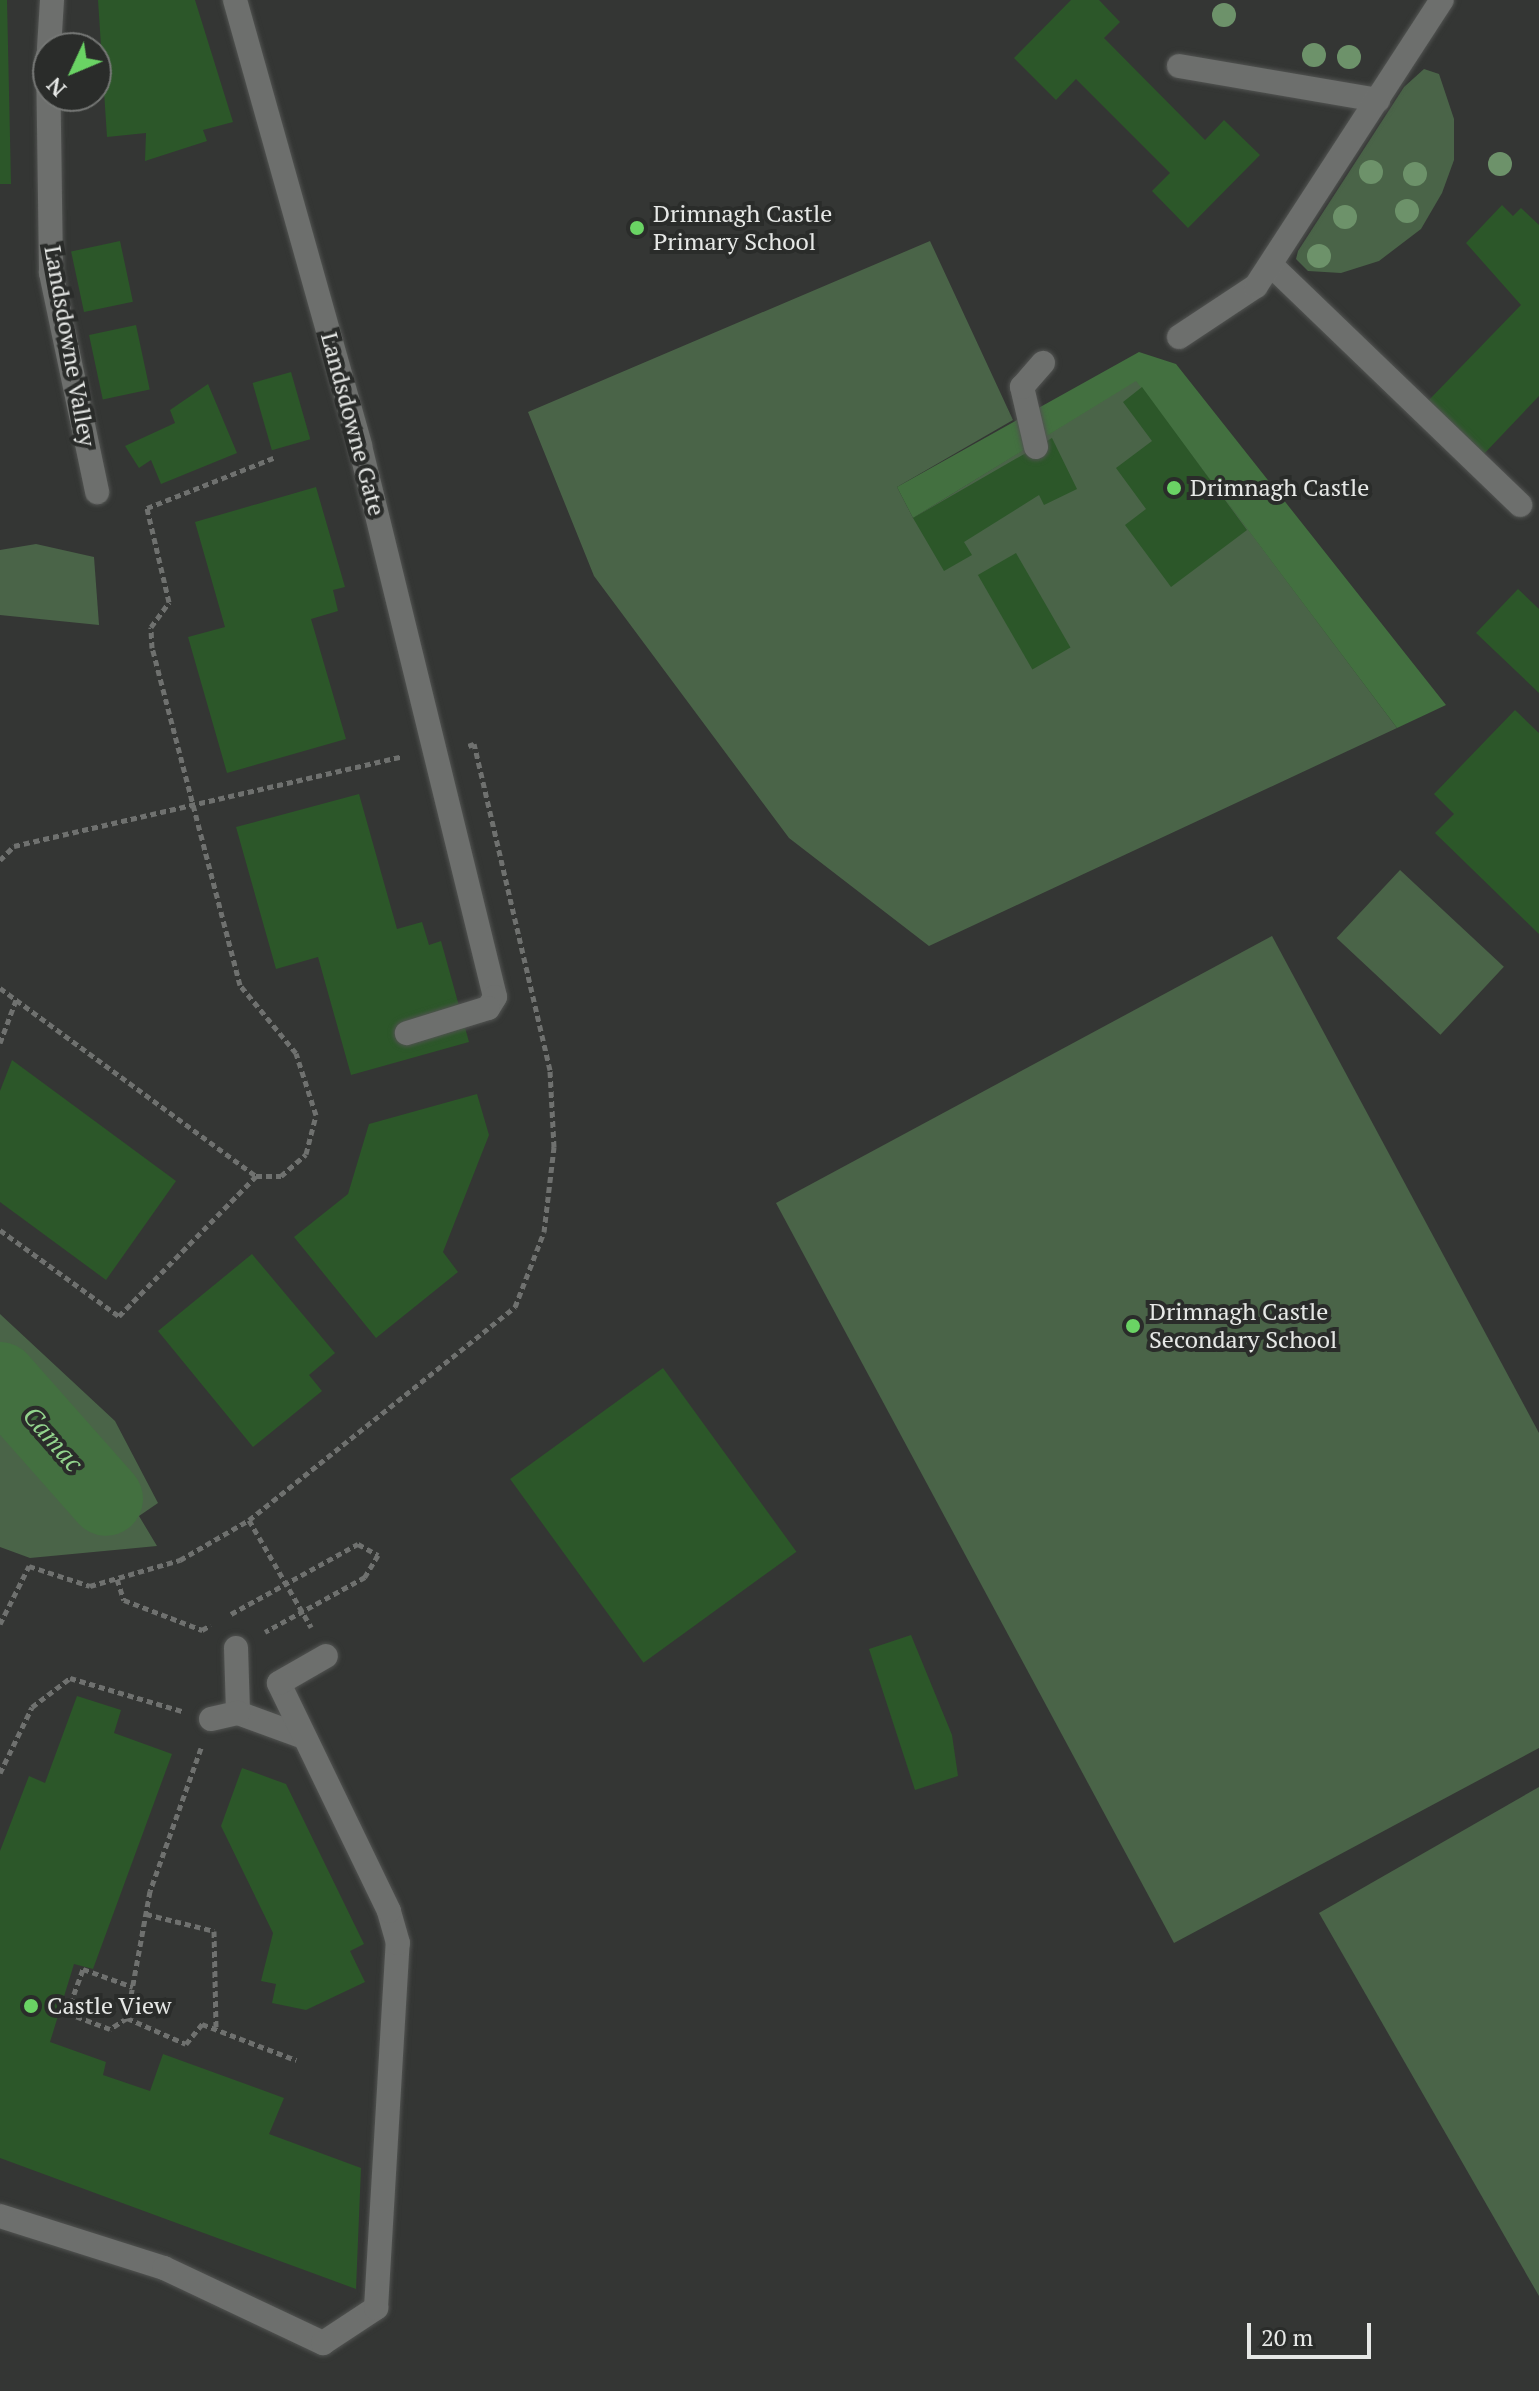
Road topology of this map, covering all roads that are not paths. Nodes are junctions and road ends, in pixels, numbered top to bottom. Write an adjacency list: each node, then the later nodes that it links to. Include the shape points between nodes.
1 (52, 0): 4 (street)
2 (235, 0): 14 (street, Landsdowne Gate, via 464,849 495,997 488,1008)
3 (1442, 0): 6 (street)
4 (50, 32)
5 (1179, 66): 6 (street)
6 (1378, 100): 8 (street)
7 (49, 112): 12 (street, Landsdowne Valley, via 51,273)
8 (1271, 265): 9 (street, via 1240,302); 13 (street)
9 (1179, 337)
10 (1043, 363): 11 (street, via 1022,387)
11 (1036, 447)
12 (97, 492)
13 (1520, 505)
14 (407, 1033)
15 (236, 1648): 17 (street)
16 (326, 1656): 19 (street, via 279,1683)
17 (238, 1713): 18 (street); 19 (street)
18 (211, 1719)
19 (304, 1737): 20 (street, via 389,1911 398,1943 376,2308 323,2343 164,2268)
20 (0, 2216)

